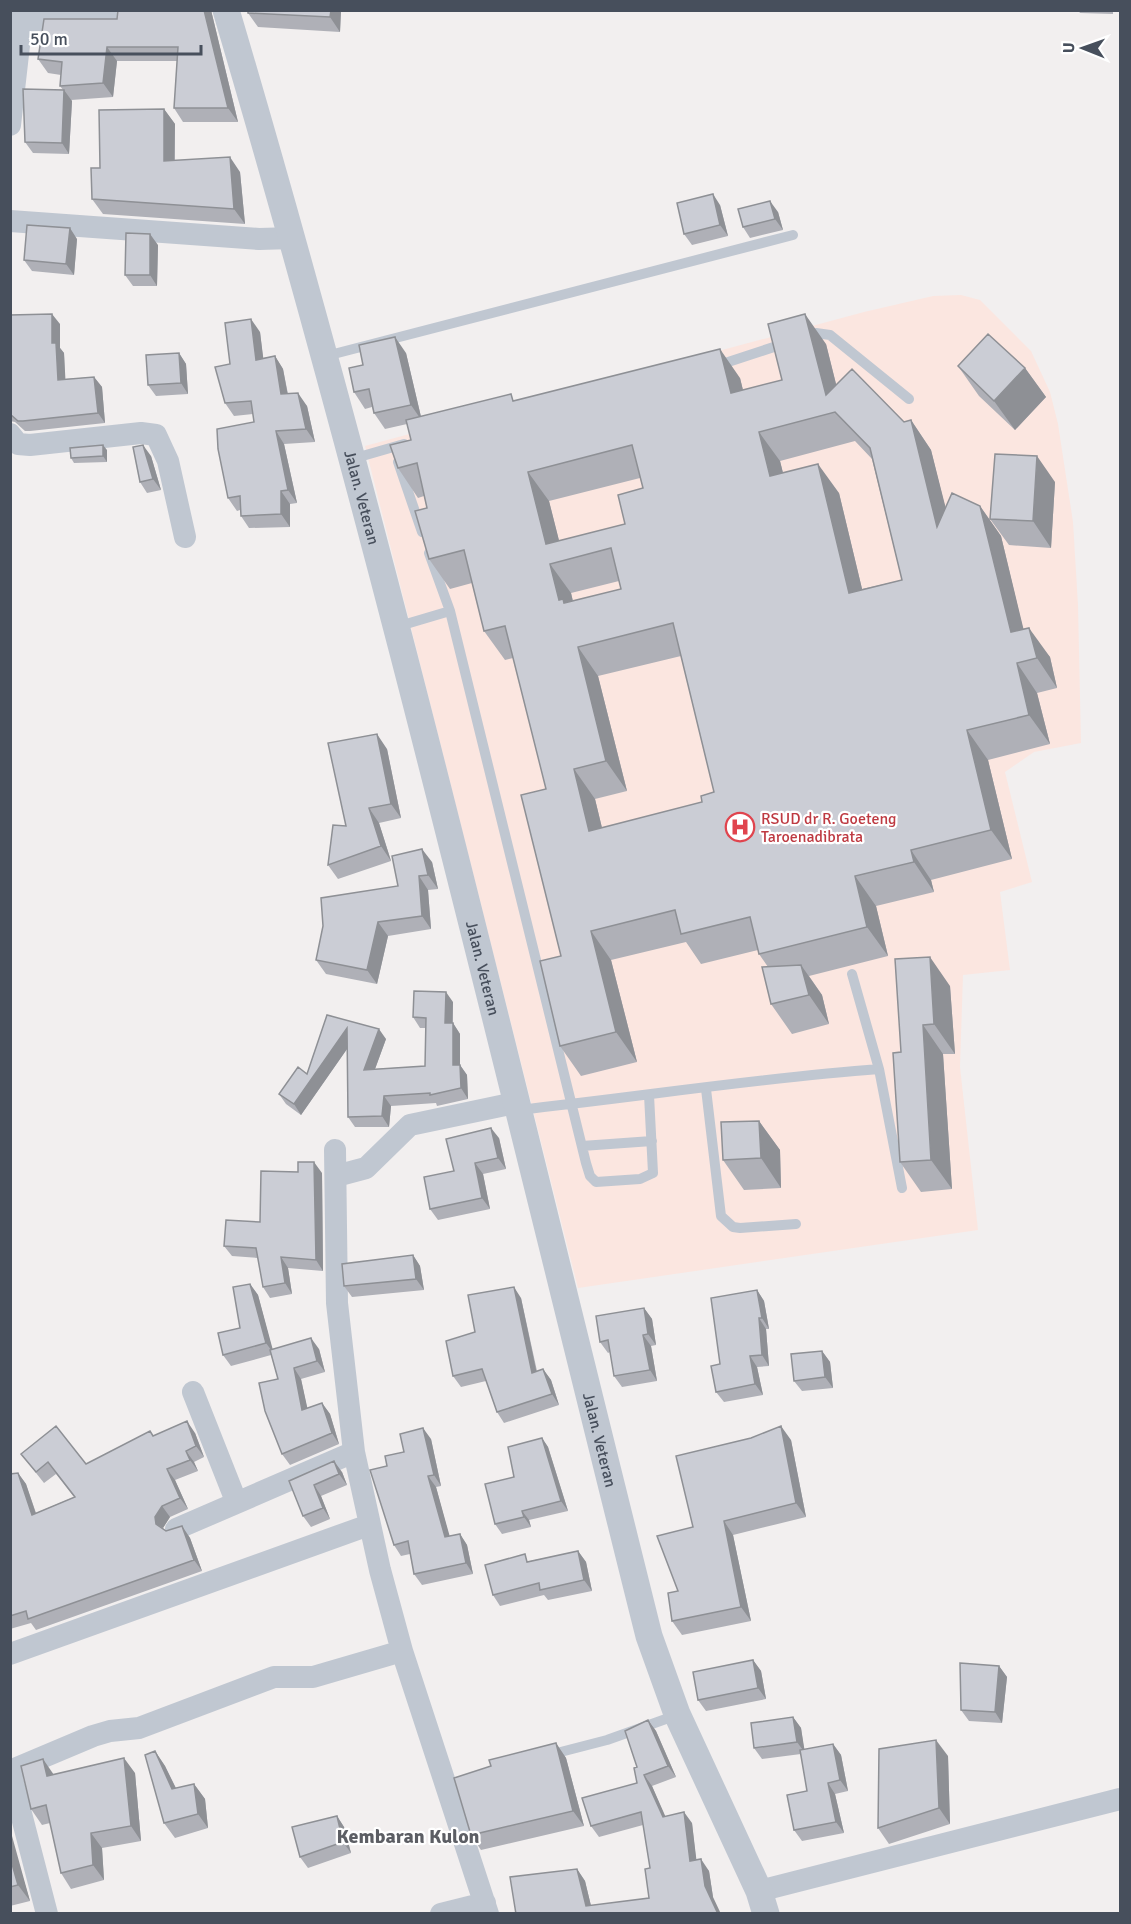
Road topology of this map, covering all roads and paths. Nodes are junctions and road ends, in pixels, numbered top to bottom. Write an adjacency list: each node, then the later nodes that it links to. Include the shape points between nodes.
1 (127, 10): 3 (street)
2 (226, 10): 7 (street, Jalan. Veteran)
3 (23, 16): 4 (street)
4 (10, 125)
5 (10, 221): 7 (street, via 259,239)
6 (793, 235): 8 (lane)
7 (293, 238): 8 (street, Jalan. Veteran)
8 (326, 356): 14 (street, Jalan. Veteran)
9 (708, 368): 10 (lane, via 816,333 825,334)
10 (909, 399)
11 (10, 434): 15 (street, via 18,444 30,445 141,433 156,435 168,461)
12 (414, 441): 13 (lane)
13 (393, 447): 14 (lane); 16 (lane)
14 (352, 459): 17 (street, Jalan. Veteran)
15 (185, 537)
16 (450, 611): 17 (lane); 22 (lane)
17 (396, 627): 23 (street, Jalan. Veteran)
18 (852, 974): 19 (lane)
19 (879, 1069): 20 (lane, via 773,1077); 28 (lane)
20 (706, 1089): 21 (lane); 29 (lane, via 721,1216 740,1228)
21 (649, 1095): 22 (lane); 24 (lane)
22 (572, 1104): 23 (lane); 25 (lane)
23 (516, 1106): 27 (street, via 422,1120 410,1125 366,1168); 37 (street, Jalan. Veteran, via 649,1636)
24 (652, 1141): 25 (lane); 25 (lane, via 652,1173 640,1179 596,1182 590,1176)
25 (582, 1146)
26 (335, 1150): 27 (street)
27 (336, 1176): 31 (street, via 338,1303)
28 (902, 1188)
29 (796, 1224)
30 (193, 1392): 32 (street)
31 (354, 1452): 32 (street); 33 (street)
32 (236, 1501): 34 (street)
33 (369, 1525): 35 (street); 36 (street)
34 (176, 1528)
35 (402, 1651): 39 (street, via 312,1677 274,1677 139,1728 93,1736); 42 (street)
36 (10, 1654)
37 (677, 1714): 38 (lane, via 607,1740); 41 (street, Jalan. Veteran)
38 (538, 1757)
39 (11, 1774): 43 (street)
40 (1120, 1799): 41 (street)
41 (763, 1902)
42 (486, 1908): 44 (street)
43 (47, 1914)
44 (441, 1914)

